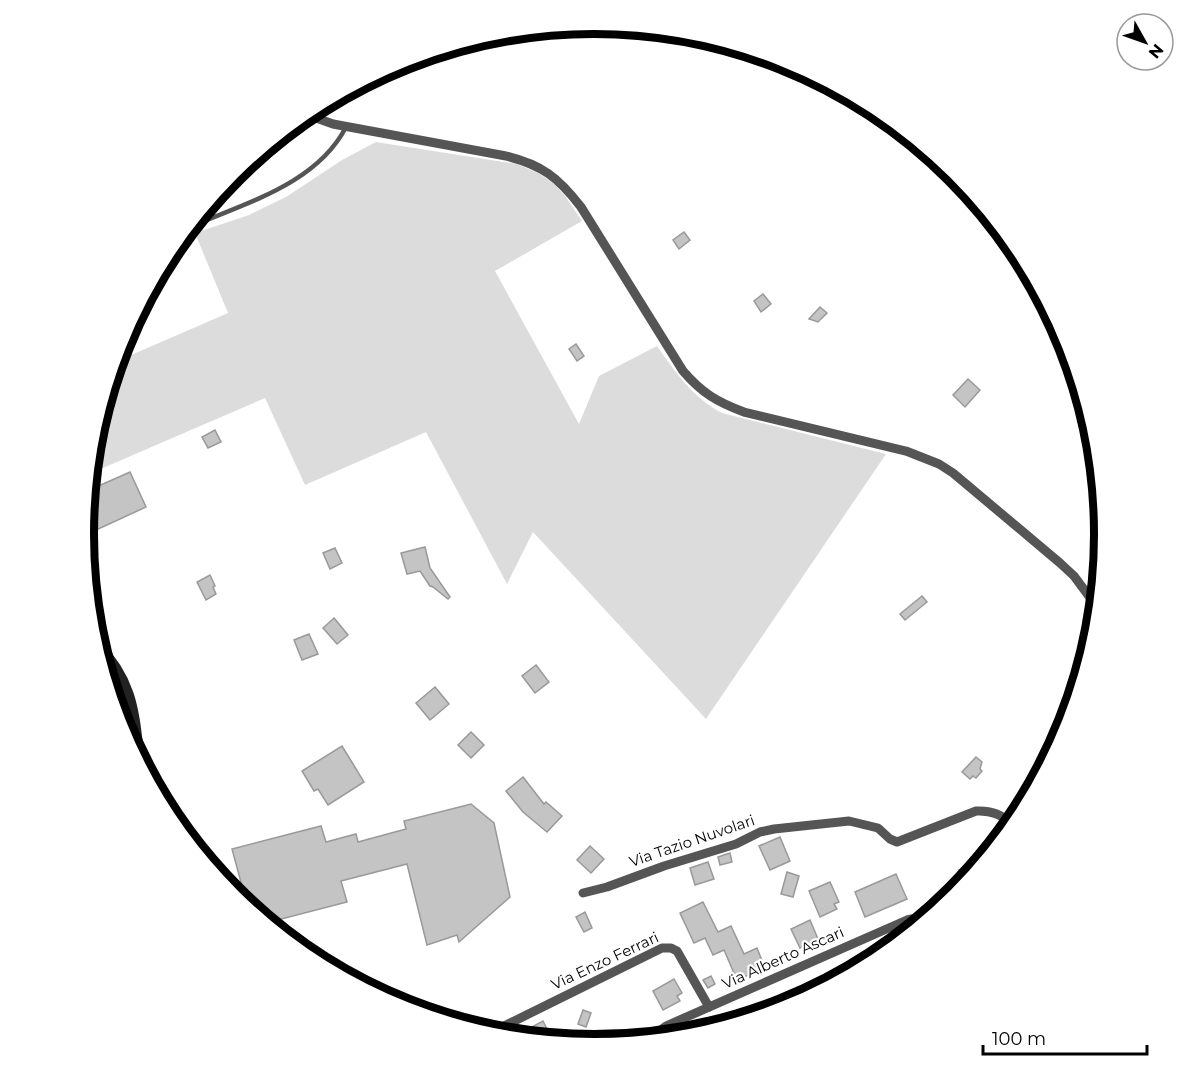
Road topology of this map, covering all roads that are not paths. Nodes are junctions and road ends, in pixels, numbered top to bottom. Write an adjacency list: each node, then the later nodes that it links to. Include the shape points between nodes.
1 (318, 118): 2 (street)
2 (346, 126): 3 (lane, via 338,142 321,160 281,188); 4 (street, via 506,156 554,176 580,207 696,387 744,412 906,451 939,464 1060,563)
3 (205, 221)
4 (1089, 596)
5 (110, 661): 6 (main road, via 130,696)
6 (135, 733)
7 (1005, 818): 8 (street, Via Tazio Nuvolari, via 987,810 976,811 897,842 878,828 849,821 774,829)
8 (583, 892)
9 (913, 919): 10 (street, Via Alberto Ascari)
10 (709, 1007): 11 (street, Via Enzo Ferrari, via 678,951 662,948); 12 (street, Via Alberto Ascari)
11 (504, 1026)
12 (661, 1030)

